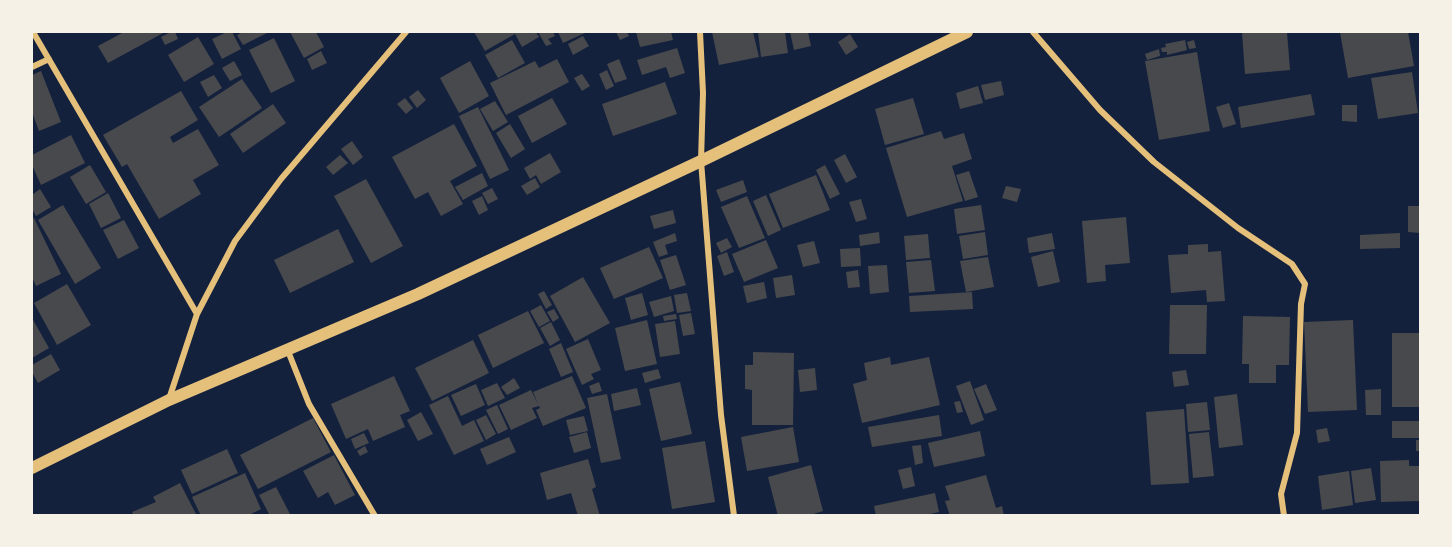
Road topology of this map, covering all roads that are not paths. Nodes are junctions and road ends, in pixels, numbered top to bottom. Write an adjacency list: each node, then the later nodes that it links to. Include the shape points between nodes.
1 (33, 32): 6 (street)
2 (406, 32): 9 (street, via 281,179 235,241)
3 (700, 32): 8 (street)
4 (967, 32): 8 (main road)
5 (1033, 32): 15 (street, via 1100,110 1154,162 1238,228 1292,264 1305,284 1297,433 1281,494)
6 (48, 59): 7 (street); 9 (street)
7 (32, 67)
8 (701, 162): 10 (main road); 14 (street, via 721,416)
9 (197, 314): 11 (street)
10 (288, 351): 11 (main road); 13 (street, via 309,404)
11 (169, 400): 12 (main road)
12 (32, 468)
13 (375, 516)
14 (734, 516)
15 (1284, 516)

